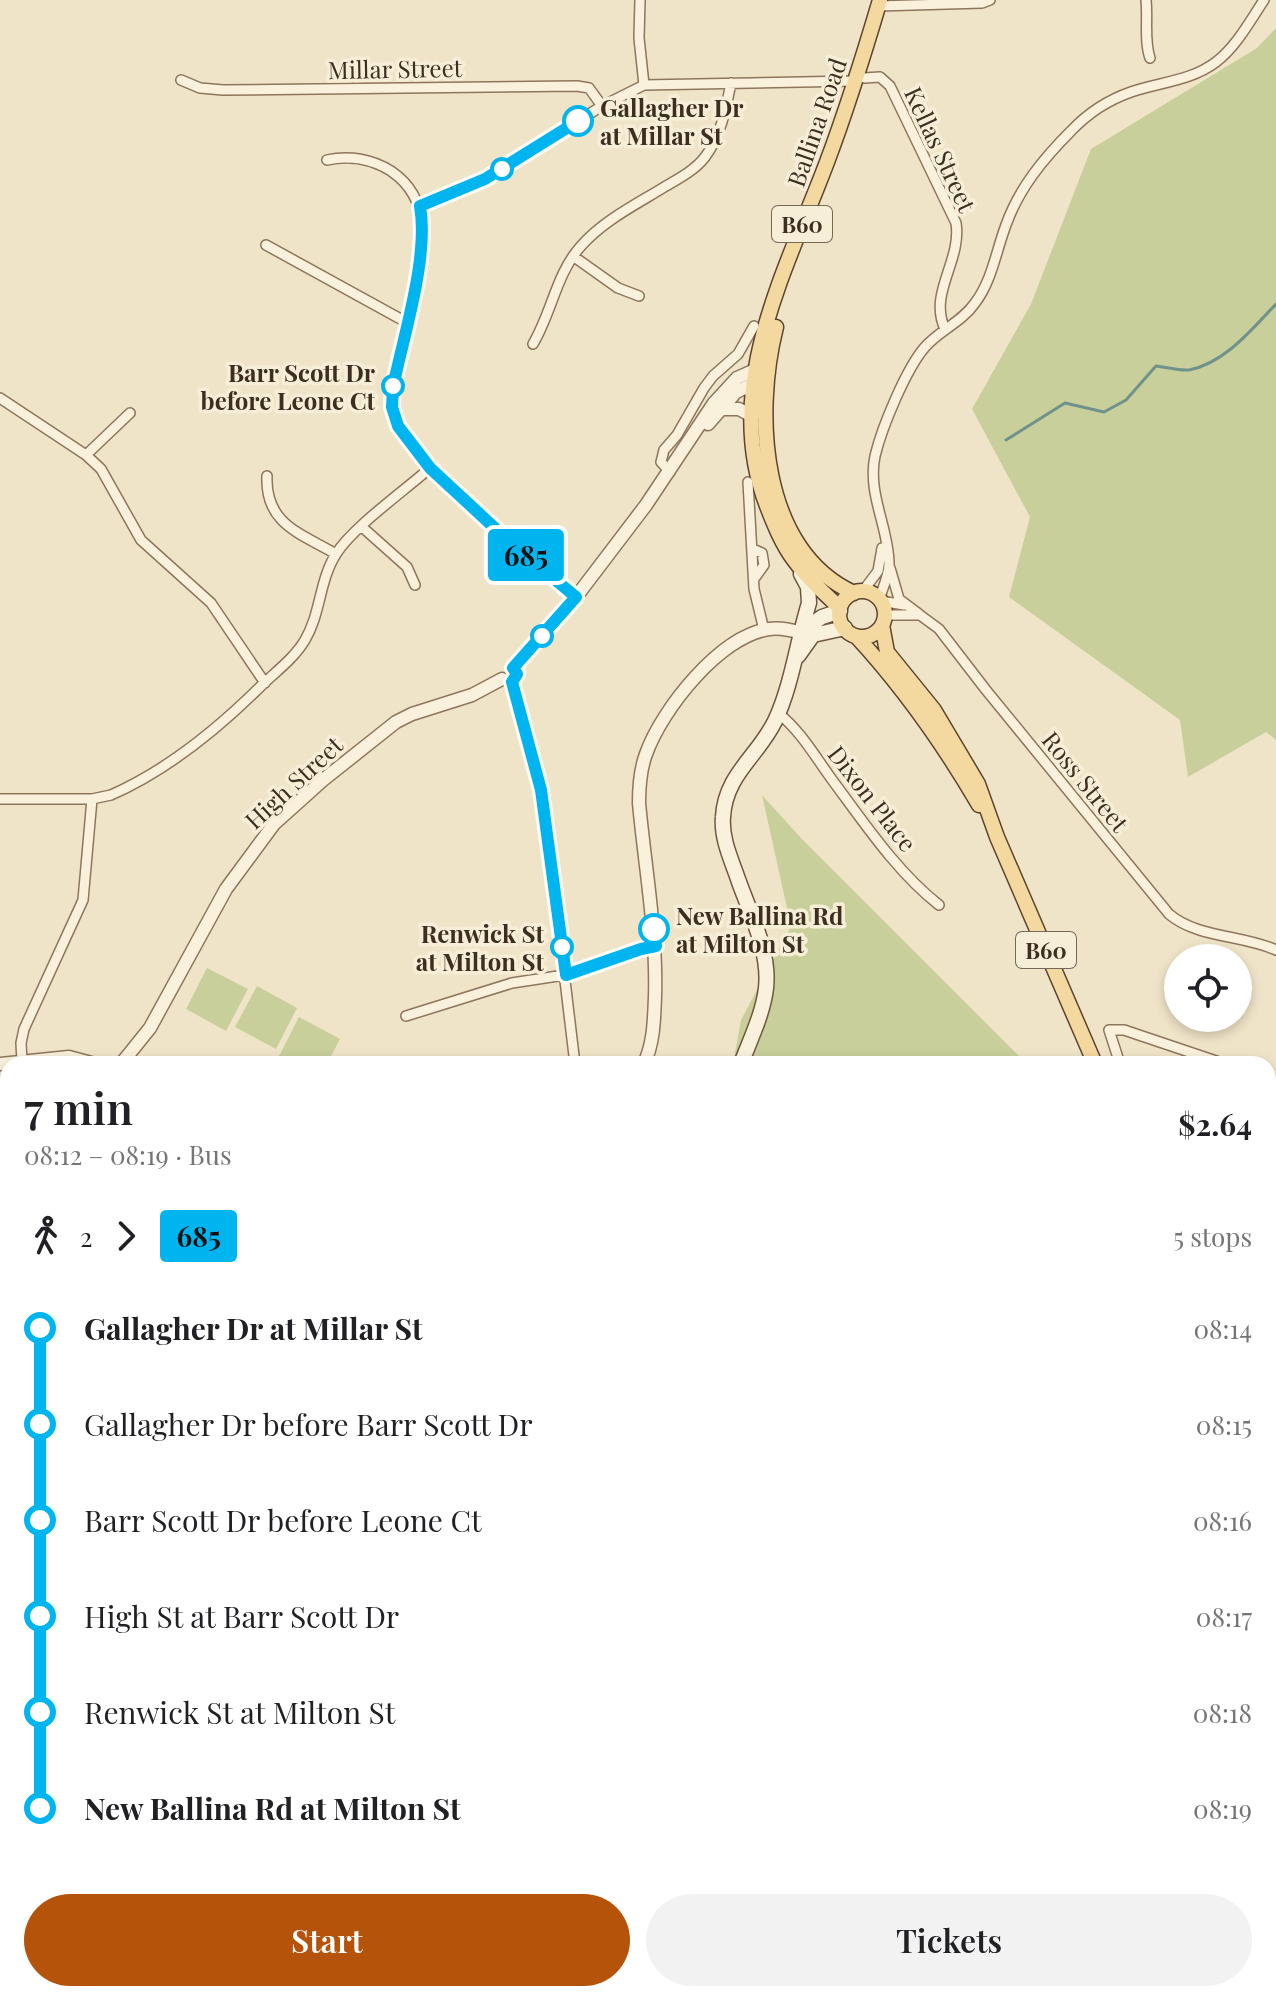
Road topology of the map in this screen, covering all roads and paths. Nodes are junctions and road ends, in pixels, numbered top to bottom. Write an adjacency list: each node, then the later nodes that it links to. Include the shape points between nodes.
1 (640, 0): 10 (street)
2 (990, 0): 5 (street)
3 (1146, 0): 6 (street)
4 (1264, 0): 19 (street, via 1217,61 1186,78 1113,99 1070,132 1025,185 976,303)
5 (884, 3): 7 (main road, Ballina Road / B60)
6 (1150, 58)
7 (859, 79): 9 (street); 19 (street, Kellas Street, via 883,78 897,98 956,223 957,247 939,300); 21 (main road, Ballina Road / B60, via 824,193 791,272); 22 (main road, Ballina Road / B60, via 776,292)
8 (181, 80): 11 (street, Millar Street, via 223,90 577,86 589,88)
9 (731, 83): 10 (street); 15 (street, via 720,127 704,157 600,228)
10 (644, 85): 11 (street)
11 (602, 106): 13 (street, via 485,179)
12 (327, 160): 13 (street, via 349,157 379,164 405,183)
13 (420, 206): 17 (street, via 422,250)
14 (266, 245): 17 (street)
15 (573, 256): 16 (street, via 618,288); 20 (street)
16 (639, 296)
17 (406, 322): 30 (street, via 392,407 403,435)
18 (754, 326): 31 (street, via 738,354 704,388 664,450 661,462)
19 (945, 329): 34 (street, via 912,366 876,455 874,486)
20 (533, 344)
21 (769, 360): 23 (street); 40 (main road, Ballina Road / B60, via 764,398 767,453 783,513 821,573)
22 (755, 370): 23 (main road, Ballina Road / B60); 28 (street, via 729,386)
23 (752, 386): 25 (street, via 736,392); 27 (main road, Ballina Road / B60)
24 (0, 398): 29 (street)
25 (721, 409): 27 (street); 28 (street)
26 (130, 413): 29 (street)
27 (750, 415): 37 (main road, Ballina Road / B60, via 762,495)
28 (686, 449): 31 (street, High Street)
29 (86, 455): 50 (street, via 101,469 141,540 211,603)
30 (430, 468): 35 (street); 41 (street)
31 (670, 472): 41 (street, High Street)
32 (267, 476): 36 (street, via 266,493 276,515)
33 (748, 482): 46 (street, via 754,579)
34 (881, 521): 38 (street); 40 (street, via 880,566)
35 (361, 526): 36 (street); 39 (street, via 407,567)
36 (336, 554): 50 (street, via 305,640)
37 (794, 560): 43 (main road, Ballina Road / B60); 48 (main road, via 809,592)
38 (890, 565): 42 (street); 44 (street)
39 (415, 585)
40 (858, 592): 43 (main road, via 845,599); 44 (main road, B60)
41 (576, 597): 49 (street, High Street)
42 (904, 605): 44 (street); 45 (street)
43 (840, 610): 47 (main road, B60); 48 (main road, via 812,623)
44 (882, 610): 45 (street); 47 (main road, via 871,635); 54 (main road, B60, via 889,655 955,742 978,784)
45 (920, 615): 57 (street, Ross Street, via 939,629 1169,914 1189,926)
46 (764, 630): 48 (street); 56 (street, via 699,673 663,718 646,751 639,803)
47 (850, 632): 48 (main road); 54 (main road, B60, via 879,661 936,738)
48 (807, 634): 51 (main road)
49 (509, 676): 58 (street, via 541,790); 61 (street, High Street, via 396,722 274,824 226,889 150,1028)
50 (265, 683): 53 (street, via 206,737 121,791)
51 (778, 713): 55 (street, Dixon Place, via 792,724 917,887); 64 (main road, via 729,787 722,819 767,974 763,1003)
52 (0, 799): 53 (street)
53 (92, 799): 60 (street, via 83,900 24,1029)
54 (997, 837): 65 (main road, B60)
55 (939, 905)
56 (656, 946): 58 (street); 63 (street, via 653,1032)
57 (1276, 950)
58 (566, 975): 59 (street, via 512,983); 62 (street)
59 (406, 1016)
60 (22, 1056)
61 (127, 1056)
62 (574, 1056)
63 (646, 1056)
64 (744, 1056)
65 (1092, 1056)
66 (1117, 1056): 67 (street, via 1109,1030 1124,1030)
67 (1201, 1056)

